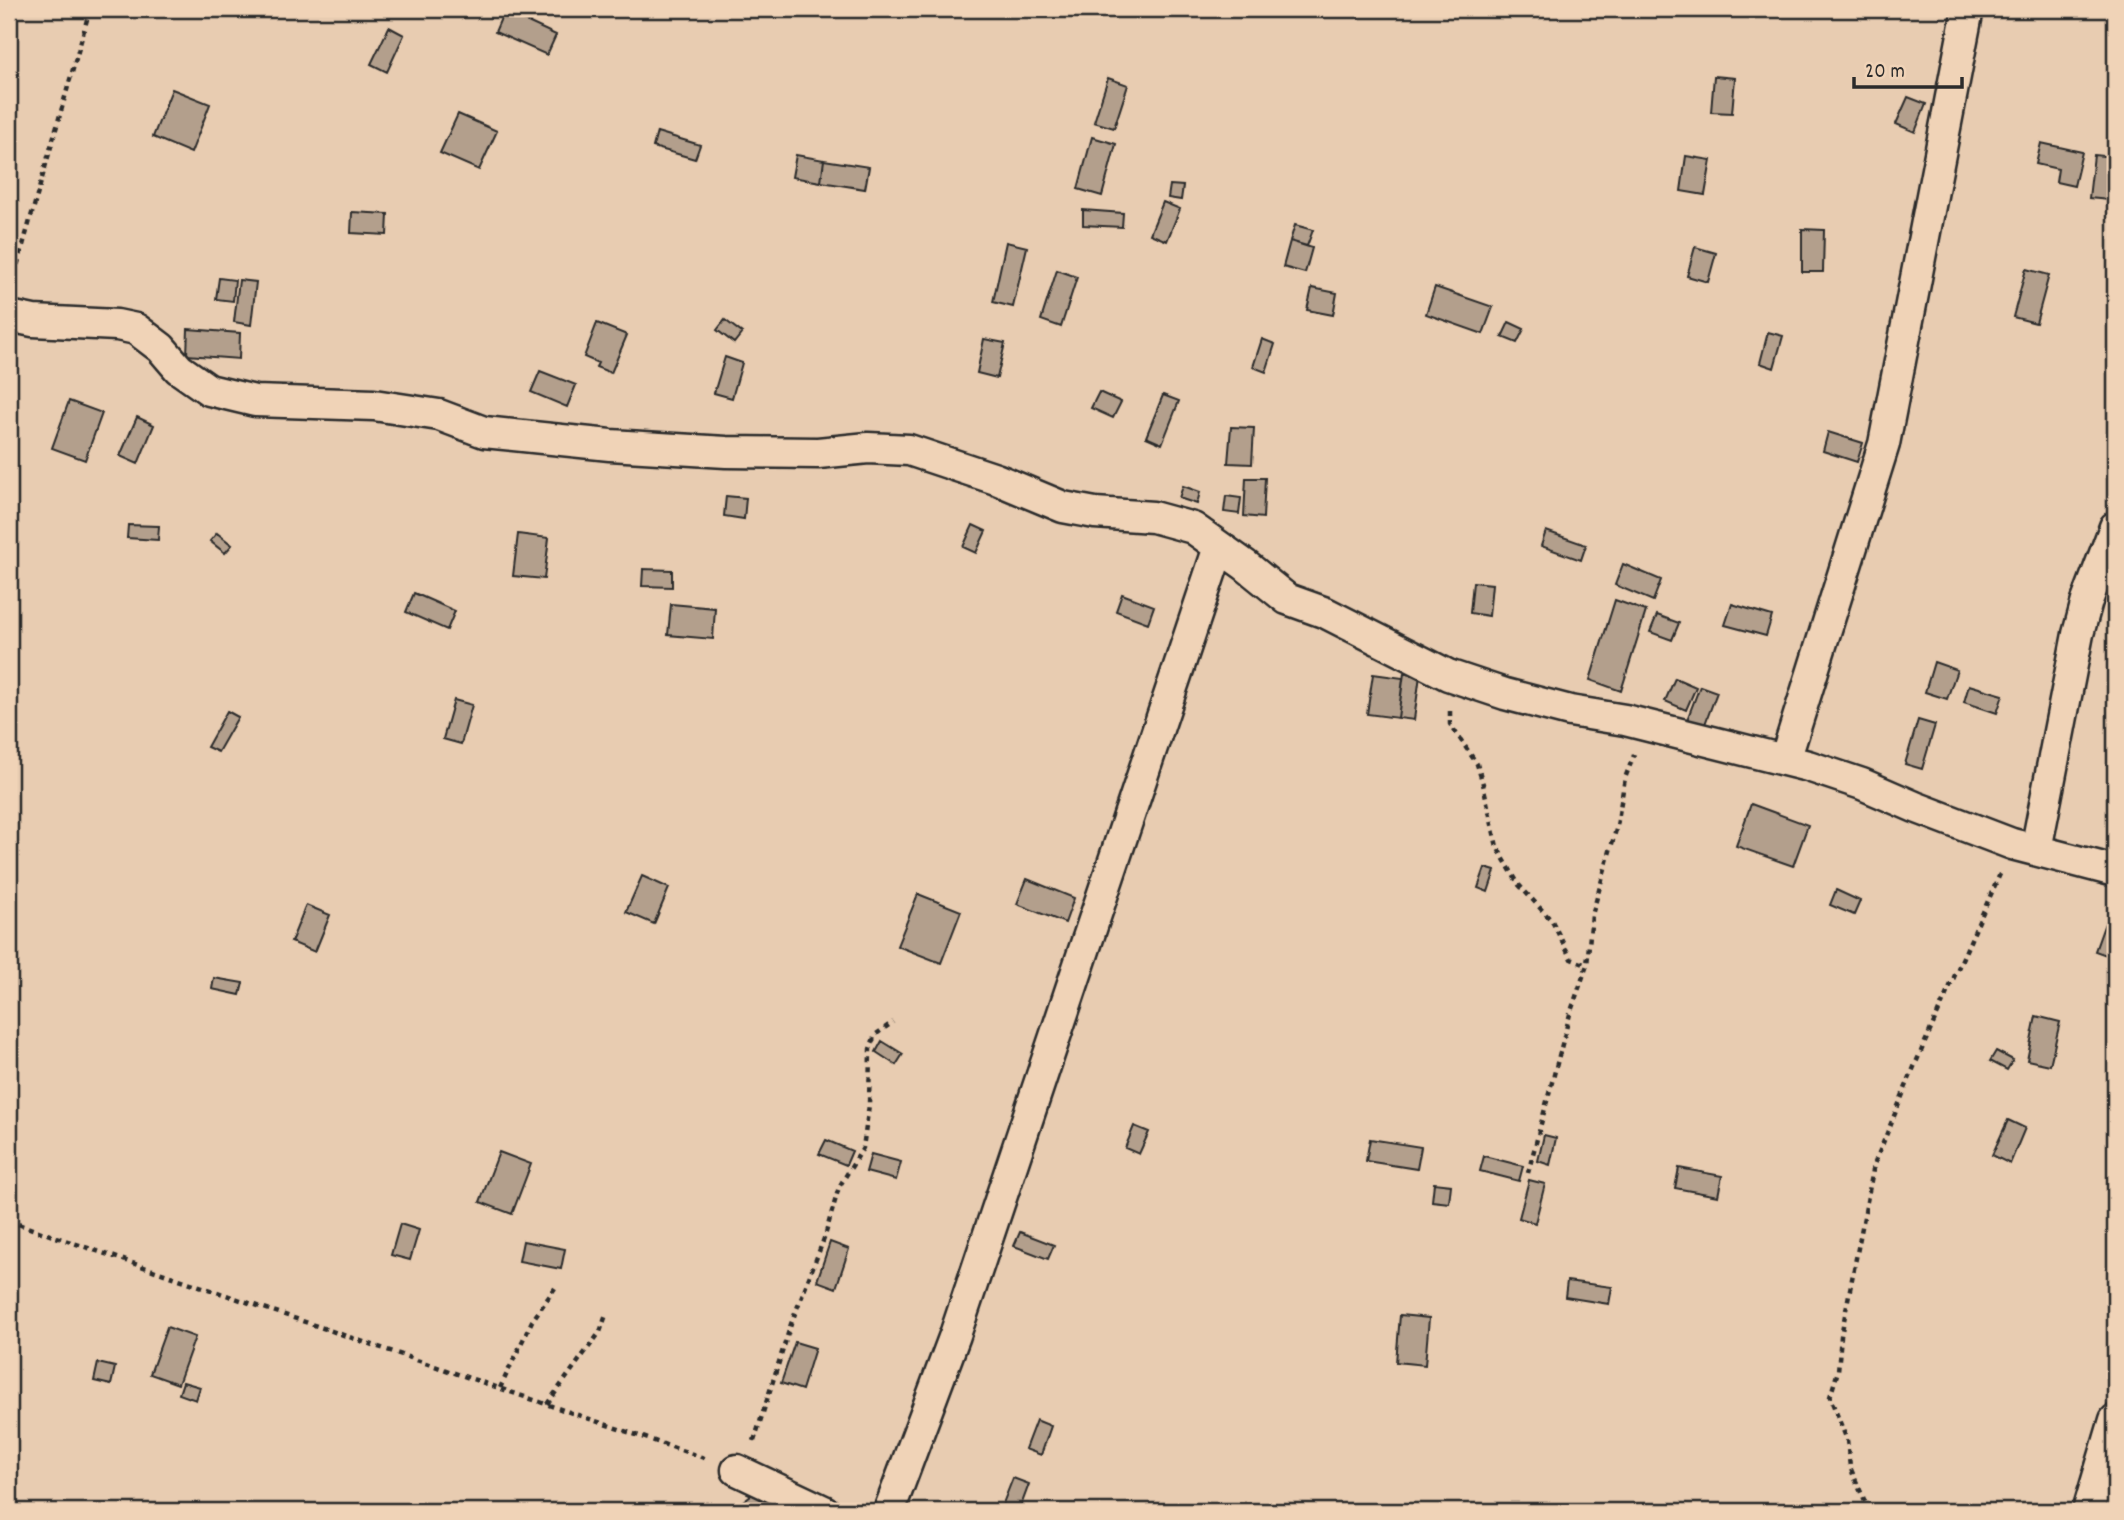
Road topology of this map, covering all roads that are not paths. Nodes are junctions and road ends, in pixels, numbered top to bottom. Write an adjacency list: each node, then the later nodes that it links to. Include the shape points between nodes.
1 (1968, 9): 5 (street, via 1884,444)
2 (9, 316): 4 (street, via 136,329 209,390 255,401 374,405 439,415 484,432 596,444 726,452 909,450 1063,507 1153,517 1193,528)
3 (2115, 527): 6 (street, via 2081,623)
4 (1219, 547): 5 (street, via 1287,600 1326,613 1448,676 1518,698); 11 (street, via 955,1335)
5 (1785, 760): 6 (street, via 1862,784)
6 (2024, 847): 7 (street)
7 (2115, 871)
8 (2115, 1420): 12 (street)
9 (737, 1470): 10 (street)
10 (824, 1511)
11 (889, 1511)
12 (2088, 1511)

